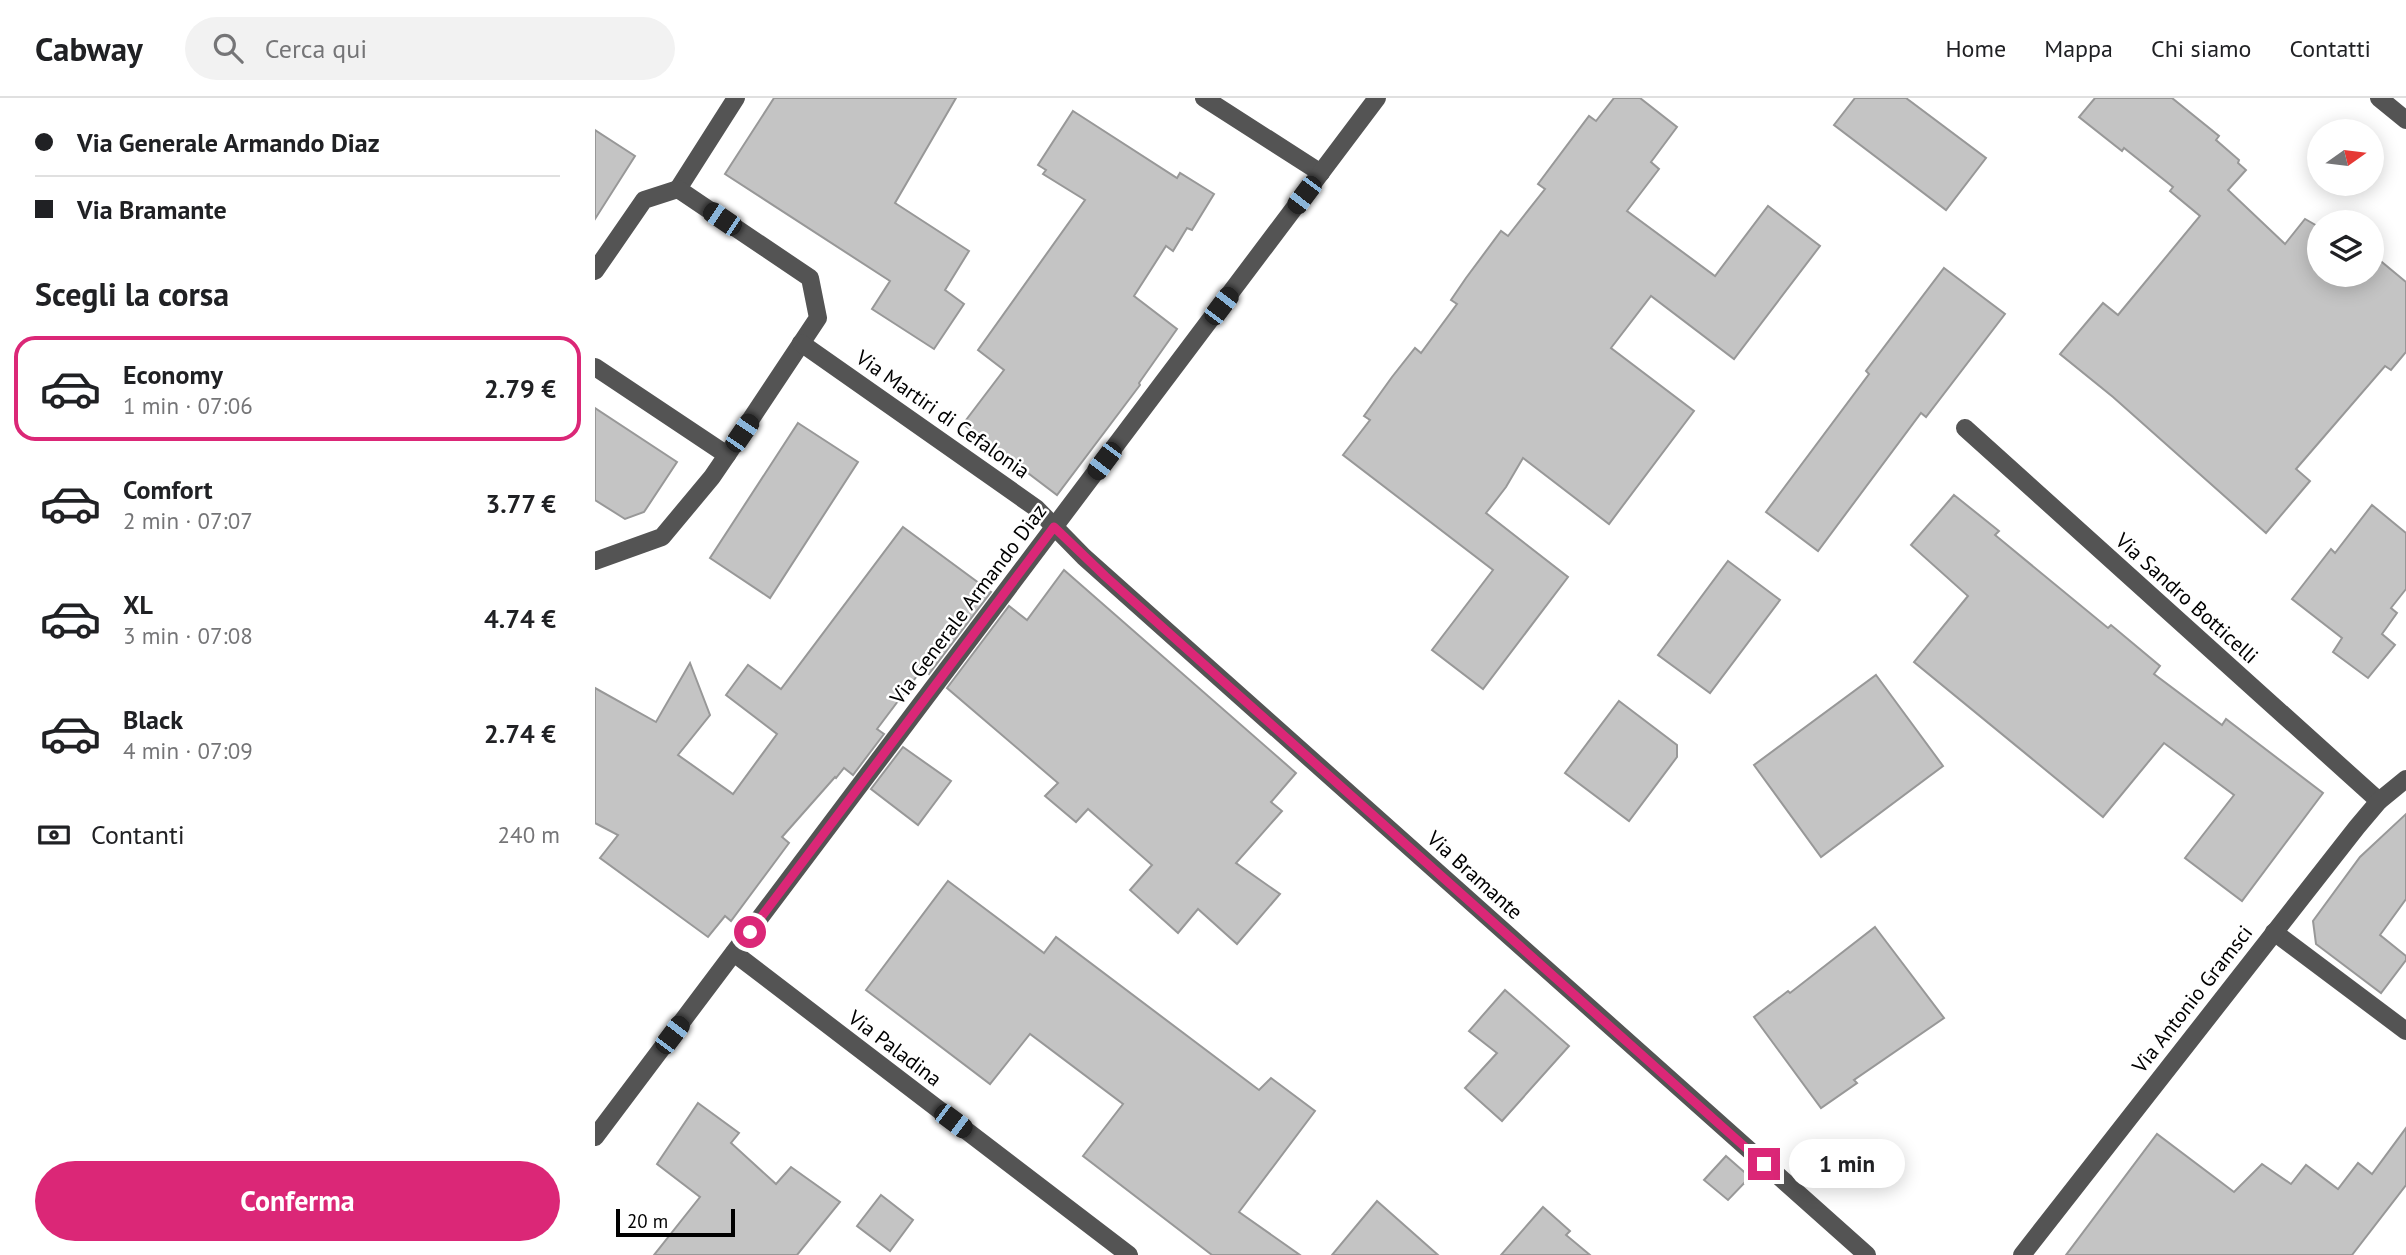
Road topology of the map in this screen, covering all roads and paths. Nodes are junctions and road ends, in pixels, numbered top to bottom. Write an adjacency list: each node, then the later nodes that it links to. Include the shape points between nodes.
1 (736, 98): 7 (street)
2 (1204, 98): 6 (street)
3 (1377, 98): 6 (street, Via Generale Armando Diaz)
4 (2379, 98): 5 (street)
5 (2406, 120)
6 (1321, 173): 13 (street, Via Generale Armando Diaz)
7 (678, 189): 8 (street, via 644,200); 9 (street, via 810,278 818,318)
8 (595, 271)
9 (801, 343): 12 (street); 13 (street, Via Martiri di Cefalonia, via 1036,508)
10 (595, 367): 12 (street)
11 (1965, 428): 16 (street, Via Sandro Botticelli)
12 (727, 455): 14 (street, via 662,537)
13 (1054, 527): 18 (street, Via Generale Armando Diaz); 23 (street, Via Bramante)
14 (595, 561)
15 (2406, 779): 16 (street, Via Antonio Gramsci)
16 (2379, 802): 17 (street, Via Antonio Gramsci)
17 (2274, 932): 19 (street); 21 (street, Via Antonio Gramsci)
18 (734, 953): 20 (street, Via Generale Armando Diaz); 22 (street, Via Paladina)
19 (2406, 1031)
20 (595, 1137)
21 (2026, 1254)
22 (1129, 1255)
23 (1867, 1255)

